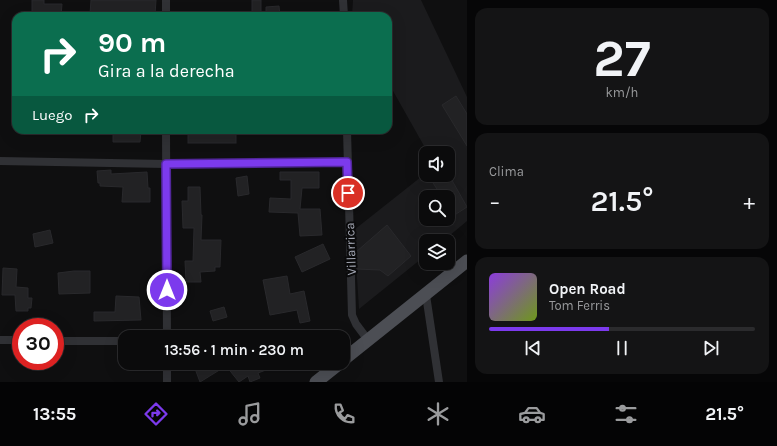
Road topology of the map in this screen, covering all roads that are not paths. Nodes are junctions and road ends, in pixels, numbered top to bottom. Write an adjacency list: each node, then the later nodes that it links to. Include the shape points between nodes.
1 (166, 0): 3 (street)
2 (343, 0): 4 (street)
3 (166, 12)
4 (344, 12)
5 (166, 134): 9 (street)
6 (346, 134): 8 (street, Villarrica)
7 (0, 161): 9 (street)
8 (347, 162): 9 (street); 15 (street, Villarrica, via 352,315)
9 (166, 164): 12 (street)
10 (467, 261): 11 (main road)
11 (426, 295): 15 (main road); 23 (street)
12 (167, 330)
13 (0, 340): 14 (street)
14 (12, 340)
15 (368, 340): 18 (main road)
16 (64, 341): 17 (street)
17 (118, 341)
18 (350, 354)
19 (167, 370): 21 (street)
20 (331, 370): 22 (main road)
21 (167, 382)
22 (316, 382)
23 (439, 382)

